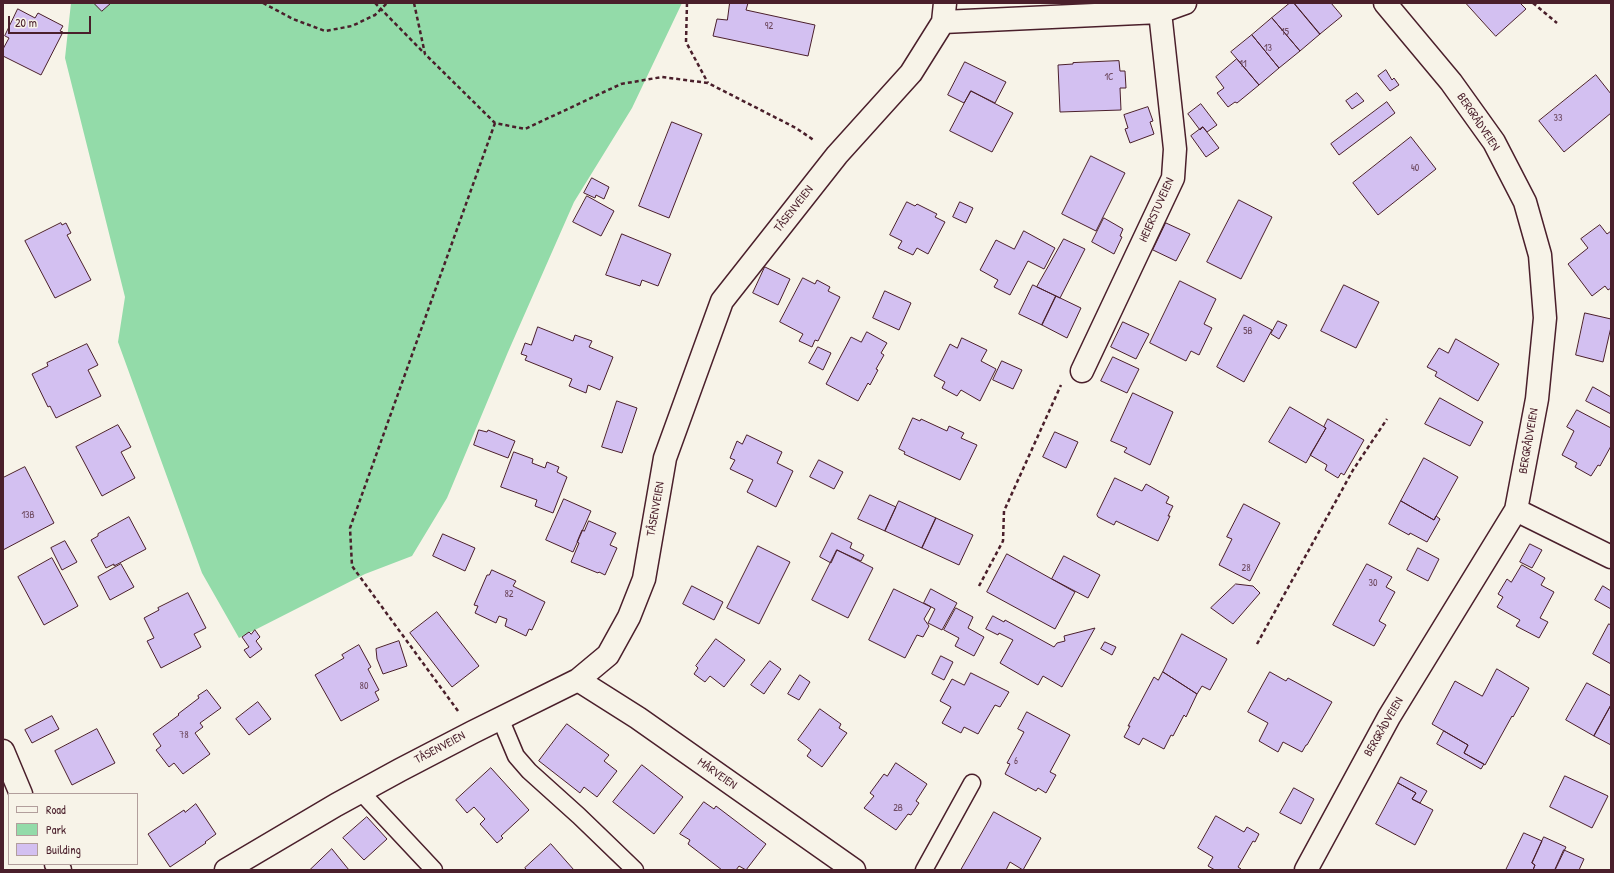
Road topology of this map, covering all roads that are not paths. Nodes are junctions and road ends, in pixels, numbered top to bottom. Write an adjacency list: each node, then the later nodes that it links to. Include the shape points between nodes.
1 (1185, 3): 4 (street)
2 (1385, 3): 6 (street, BERGRÅDVEIEN, via 1451,82 1494,142 1526,202 1540,255 1545,318 1537,399)
3 (944, 12): 4 (street); 8 (street, TÅSENVEIEN, via 912,73 837,155 722,301 665,458 644,579 628,618 608,655)
4 (1160, 12): 5 (street, HEIERSTUVEIEN, via 1175,149 1173,178)
5 (1082, 371)
6 (1516, 510): 7 (street); 19 (street, BERGRÅDVEIEN, via 1389,717)
7 (1611, 557)
8 (578, 680): 9 (street, TÅSENVEIEN); 17 (street, MÅRVEIEN, via 638,718)
9 (500, 718): 12 (street, TÅSENVEIEN); 16 (lane, via 516,756 529,771)
10 (3, 751): 13 (street)
11 (972, 783): 18 (lane)
12 (360, 791): 14 (street, TÅSENVEIEN); 15 (lane)
13 (21, 793)
14 (226, 870)
15 (434, 870)
16 (635, 870)
17 (854, 870)
18 (924, 870)
19 (1306, 870)

